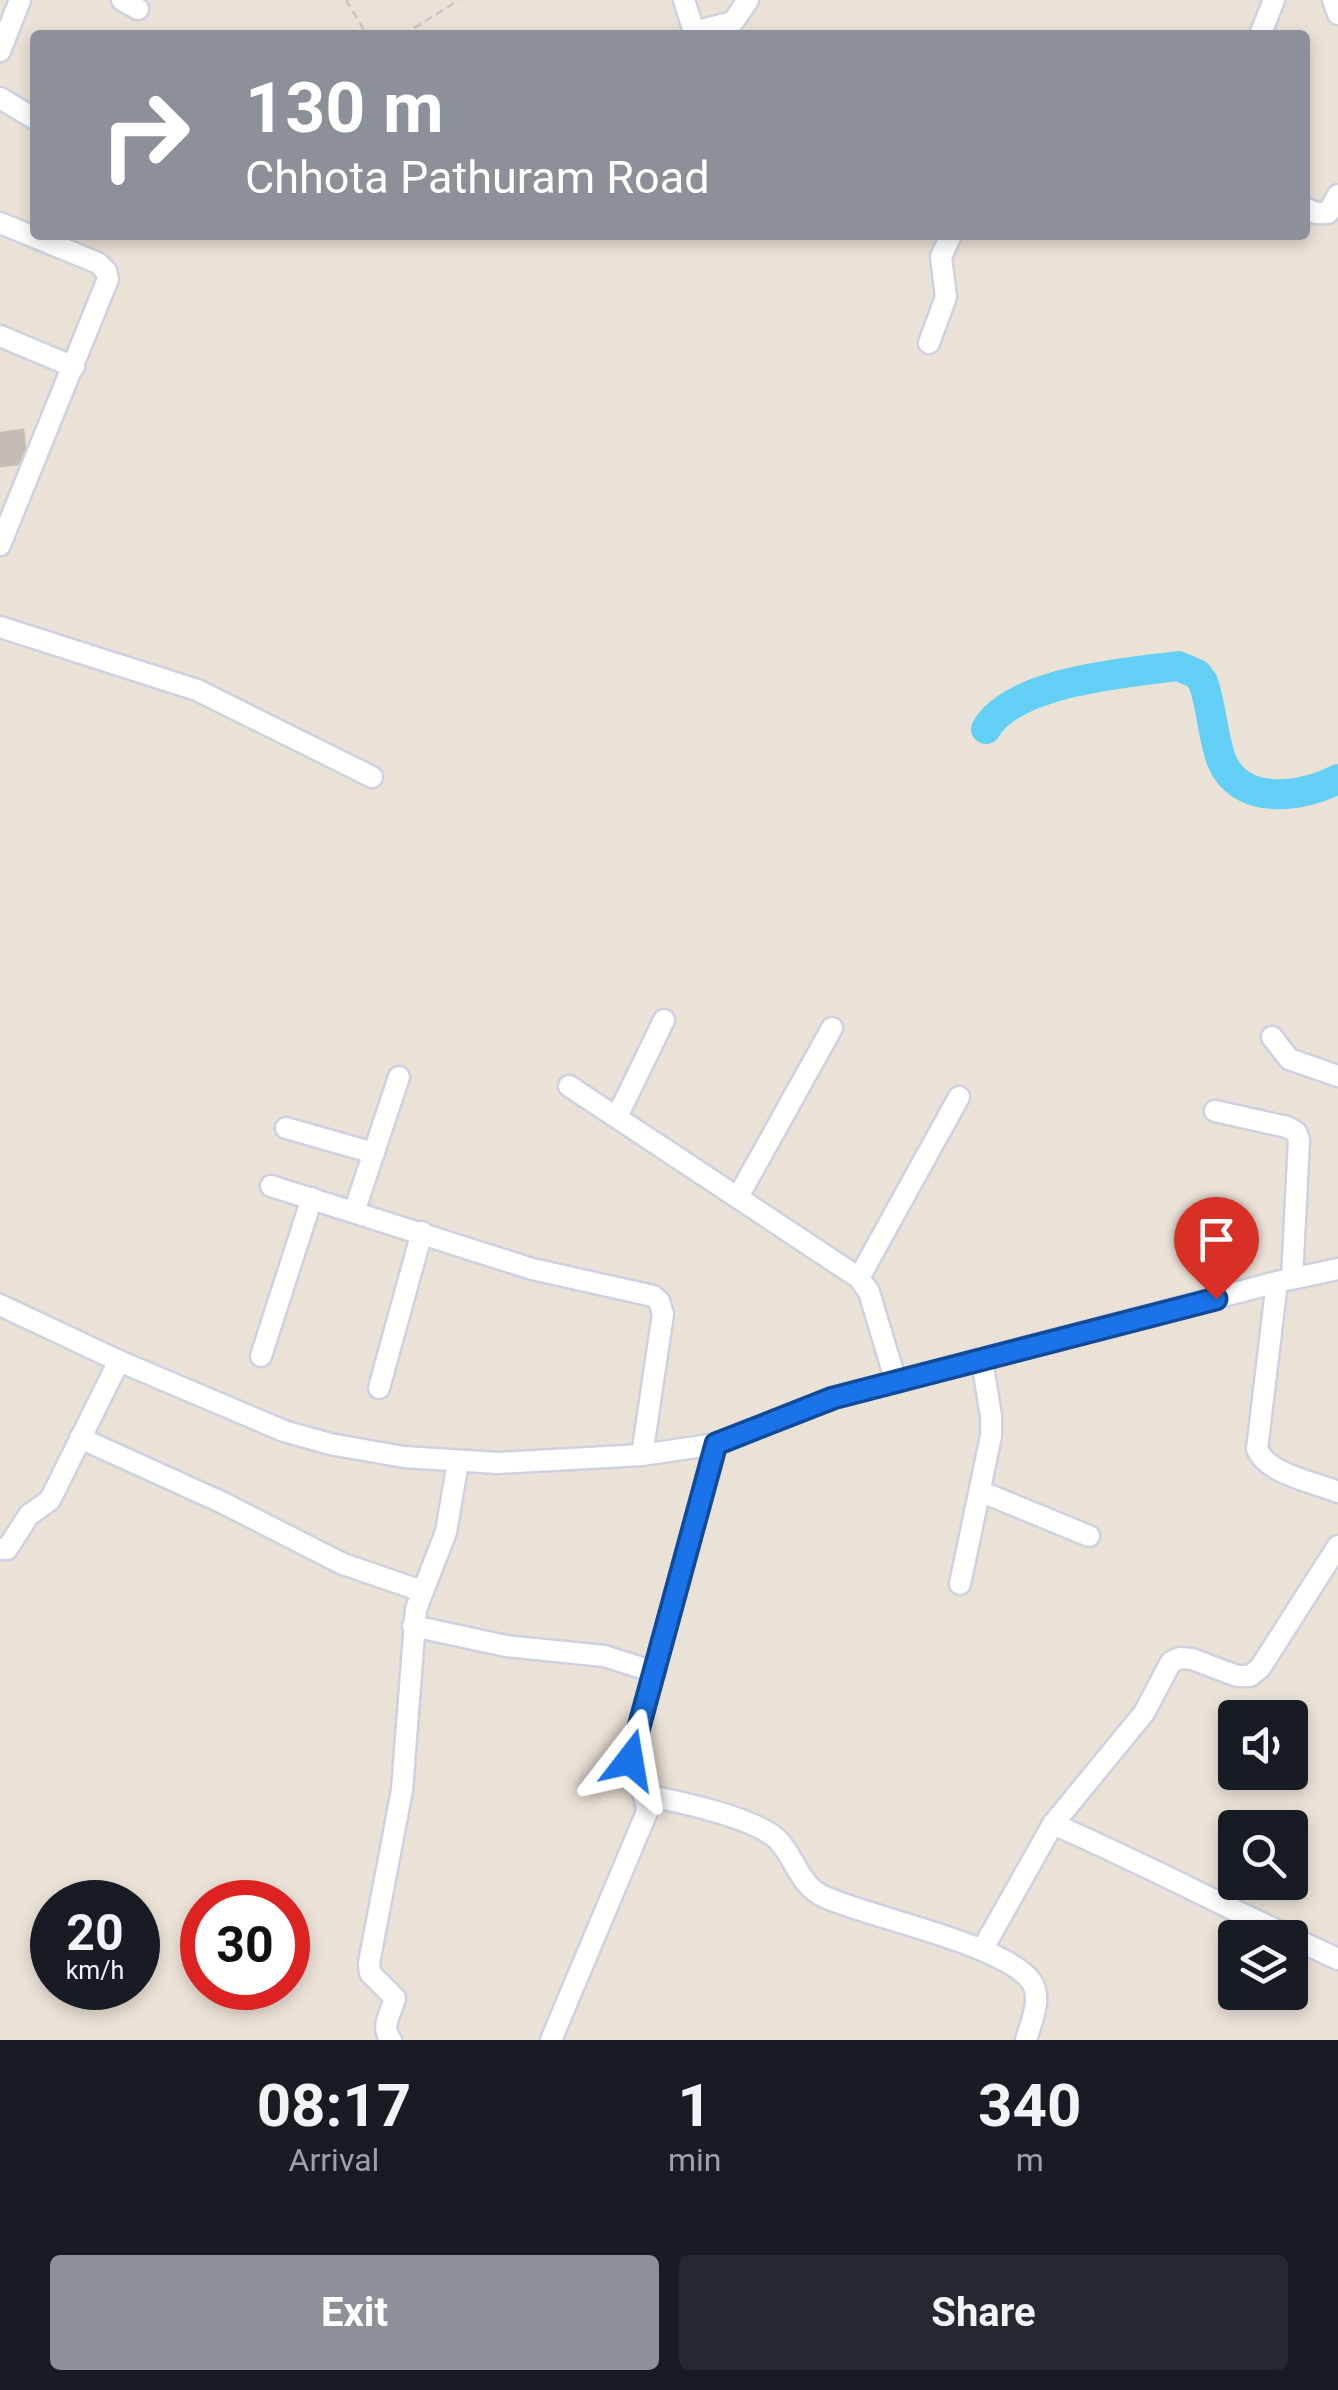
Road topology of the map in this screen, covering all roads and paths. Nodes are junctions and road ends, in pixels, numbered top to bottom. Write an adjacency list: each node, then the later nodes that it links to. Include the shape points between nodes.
1 (20, 0): 14 (street)
2 (346, 0): 9 (path)
3 (459, 0): 10 (path)
4 (684, 0): 11 (street)
5 (748, 0): 12 (street, via 733,22)
6 (1274, 0): 13 (street)
7 (1333, 0): 8 (street)
8 (1338, 14)
9 (364, 30)
10 (411, 30)
11 (694, 30)
12 (705, 30)
13 (1262, 30)
14 (0, 51)
15 (0, 98): 16 (street)
16 (30, 116)
17 (1338, 194): 18 (street, via 1328,213)
18 (1310, 210)
19 (0, 223): 20 (street)
20 (30, 235)
21 (42, 240): 25 (street, via 98,263 108,278)
22 (950, 240): 24 (street, via 941,258 946,297)
23 (0, 336): 25 (street)
24 (929, 343)
25 (74, 367): 26 (street)
26 (0, 545)
27 (0, 626): 28 (street, via 197,690)
28 (372, 777)
29 (664, 1020): 37 (street)
30 (832, 1028): 41 (street)
31 (1272, 1037): 32 (street, via 1289,1059)
32 (1338, 1076)
33 (400, 1077): 39 (street)
34 (569, 1086): 37 (street)
35 (958, 1098): 46 (street)
36 (1215, 1111): 47 (street, via 1288,1127 1300,1140)
37 (616, 1118): 41 (street)
38 (286, 1128): 39 (street)
39 (374, 1154): 43 (street)
40 (272, 1186): 42 (street)
41 (738, 1197): 46 (street)
42 (312, 1198): 43 (street); 49 (street)
43 (354, 1212): 44 (street)
44 (422, 1232): 53 (street); 56 (street, via 659,1301 663,1314)
45 (1338, 1269): 47 (street)
46 (859, 1278): 52 (street)
47 (1285, 1280): 50 (street); 59 (street, via 1257,1449 1272,1466)
48 (0, 1305): 51 (street)
49 (261, 1356)
50 (982, 1360): 52 (street); 58 (street, via 991,1416)
51 (119, 1362): 54 (street); 57 (street, via 284,1431)
52 (896, 1382): 55 (street, via 797,1410)
53 (379, 1388)
54 (80, 1438): 62 (street, via 50,1500); 64 (street, via 344,1564)
55 (716, 1444): 56 (street); 66 (street)
56 (642, 1456): 57 (street)
57 (458, 1462): 64 (street, via 446,1532)
58 (982, 1492): 60 (street); 63 (street)
59 (1338, 1492)
60 (1089, 1536)
61 (1338, 1546): 68 (street, via 1250,1676 1192,1659 1171,1662 1144,1713)
62 (0, 1549)
63 (960, 1584)
64 (422, 1591): 65 (street)
65 (413, 1626): 66 (street, via 506,1646 591,1654); 71 (street, via 402,1790 369,1962 370,1973 395,1998 384,2026)
66 (652, 1671): 67 (street, via 630,1760)
67 (646, 1795): 69 (street, via 761,1828 783,1845 800,1878 824,1896); 72 (street, via 646,1812)
68 (1054, 1824): 69 (street); 70 (street)
69 (982, 1950): 73 (street, via 1034,1984)
70 (1338, 1959)
71 (391, 2040)
72 (551, 2040)
73 (1026, 2040)

